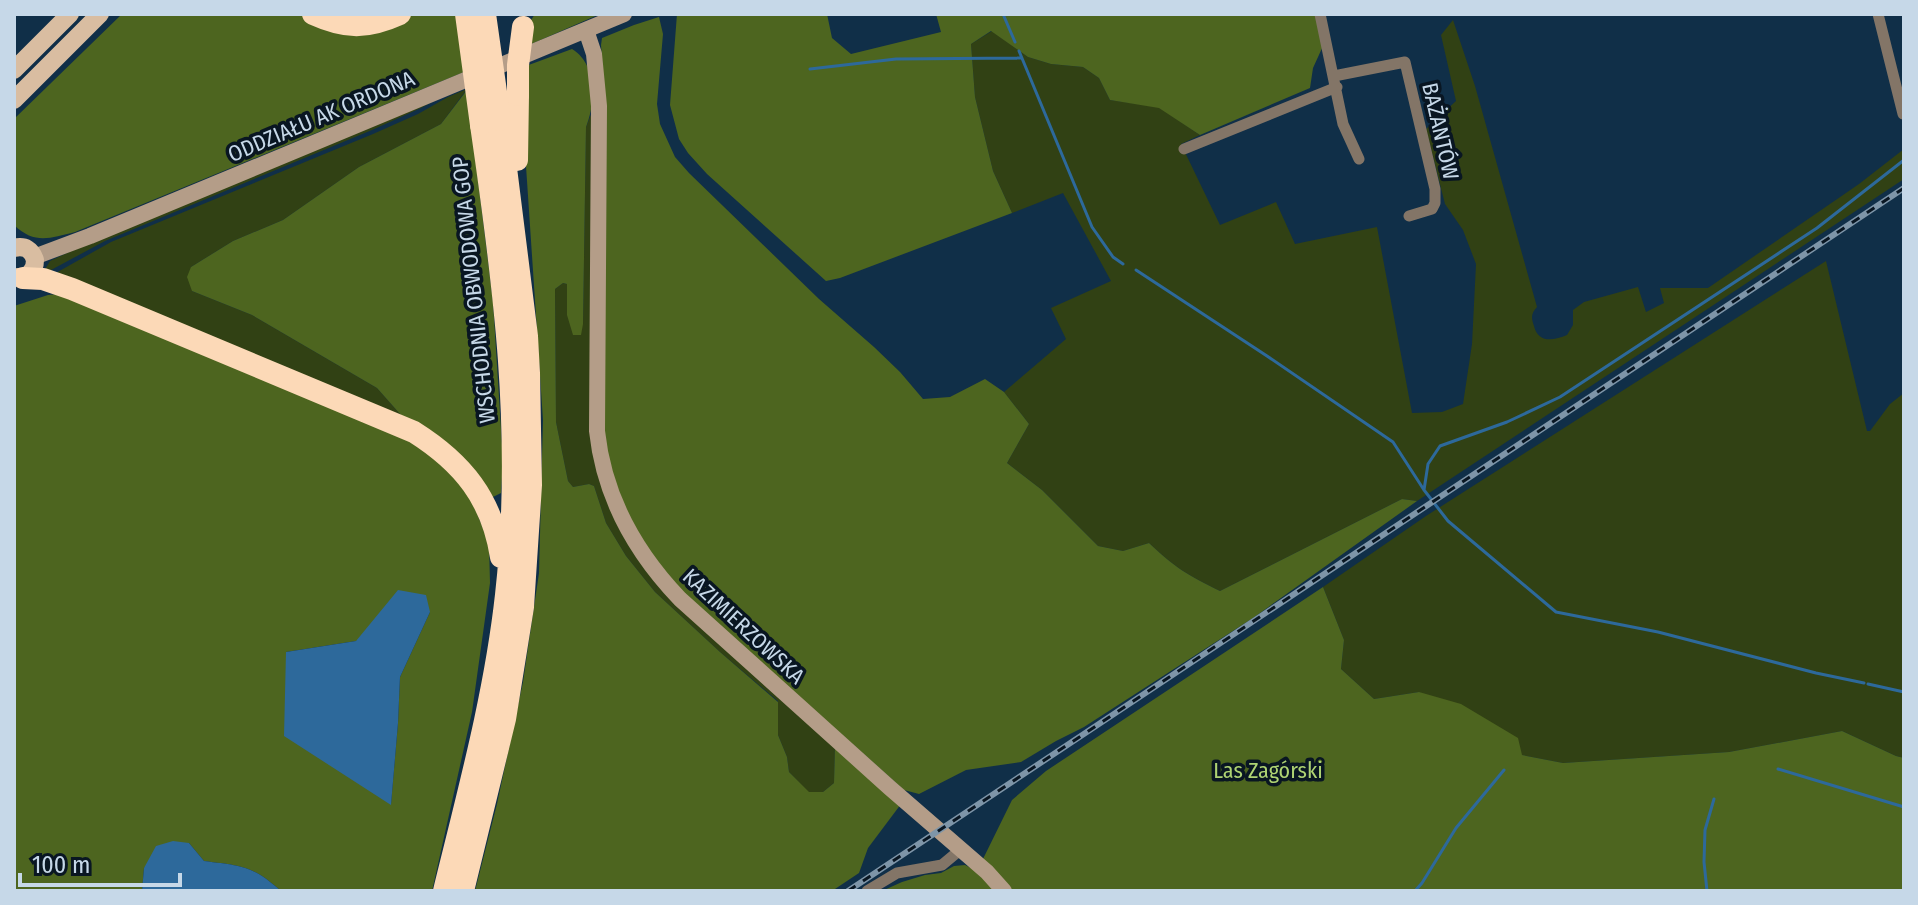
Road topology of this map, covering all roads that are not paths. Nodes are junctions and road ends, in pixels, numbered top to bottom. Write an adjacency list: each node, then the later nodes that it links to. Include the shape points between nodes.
1 (70, 14): 12 (main road)
2 (100, 14): 14 (main road)
3 (313, 14): 4 (highway, via 353,27)
4 (400, 14)
5 (466, 14): 16 (highway, WSCHODNIA OBWODOWA GOP, bridge)
6 (485, 14): 16 (highway, WSCHODNIA OBWODOWA GOP, bridge)
7 (624, 14): 11 (street, ODDZIAŁU AK ORDONA)
8 (1320, 14): 13 (street)
9 (1878, 14): 15 (street)
10 (524, 20): 19 (highway, bridge)
11 (586, 30): 22 (street, ODDZIAŁU AK ORDONA); 25 (street, KAZIMIERZOWSKA, via 599,95 597,431 616,505 652,566 680,599)
12 (14, 70)
13 (1335, 82): 17 (street, BAŻANTÓW); 18 (street, via 1343,124); 20 (street, BAŻANTÓW, via 1405,62 1435,189 1432,209)
14 (14, 100)
15 (1903, 114)
16 (491, 122): 19 (highway, WSCHODNIA OBWODOWA GOP); 24 (highway, WSCHODNIA OBWODOWA GOP, via 492,197 514,427)
17 (1184, 149)
18 (1359, 159)
19 (511, 201): 27 (highway, WSCHODNIA OBWODOWA GOP, via 529,373 531,485 524,592 505,719)
20 (1409, 216)
21 (14, 248): 22 (main road, via 26,248)
22 (34, 257): 23 (main road, via 33,270)
23 (18, 277): 24 (highway, via 72,289 414,432 459,467 480,495 497,534)
24 (506, 594): 26 (highway, WSCHODNIA OBWODOWA GOP, via 494,673)
25 (960, 850): 28 (street, via 942,865 897,873); 29 (street, KAZIMIERZOWSKA)
26 (444, 891)
27 (463, 891)
28 (867, 891)
29 (1004, 891)

